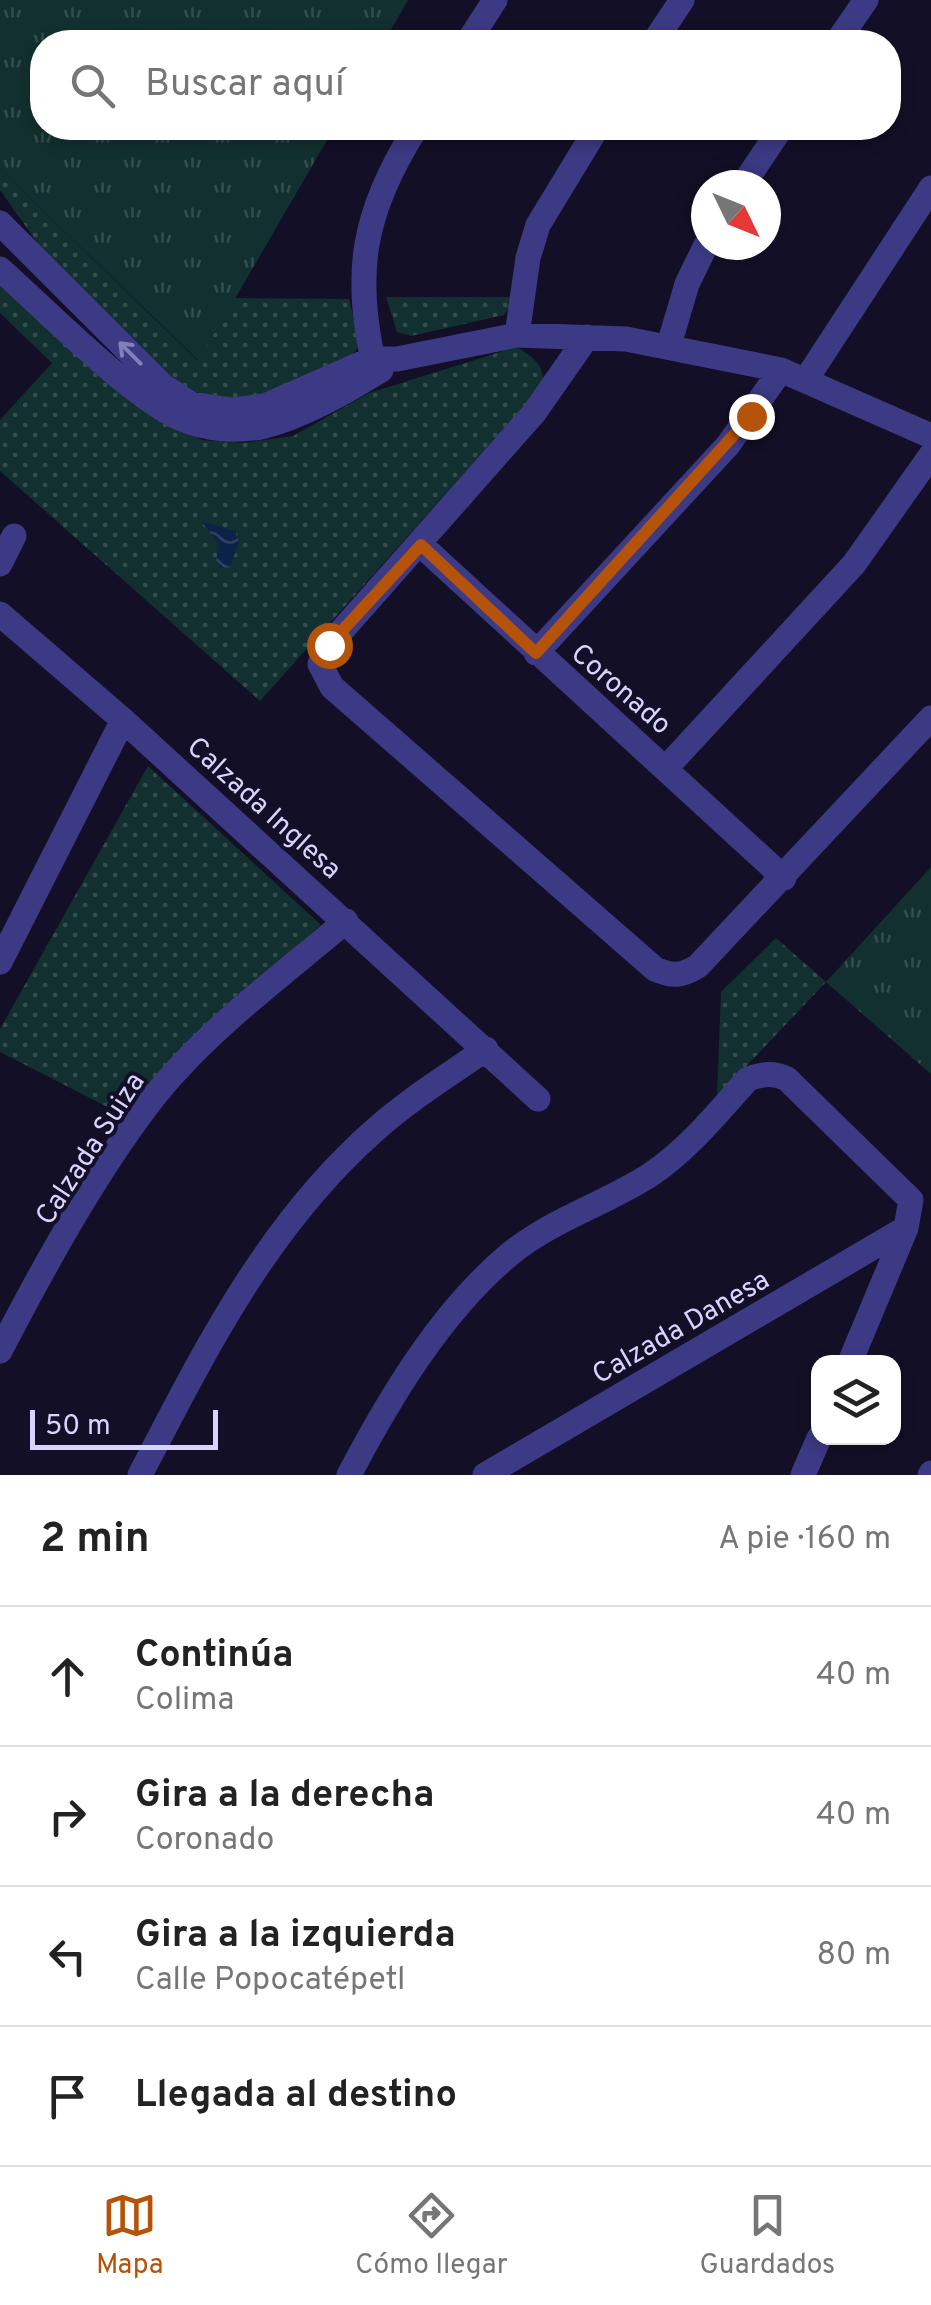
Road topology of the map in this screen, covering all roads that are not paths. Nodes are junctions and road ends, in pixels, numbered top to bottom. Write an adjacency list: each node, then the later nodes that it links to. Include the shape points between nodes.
1 (495, 0): 4 (street)
2 (682, 0): 5 (street)
3 (866, 0): 6 (street)
4 (476, 30)
5 (662, 30)
6 (846, 30)
7 (410, 140): 18 (street, via 367,229 361,261)
8 (591, 140): 15 (street, via 538,225)
9 (773, 140): 10 (street)
10 (753, 170)
11 (931, 188): 20 (street)
12 (5, 239): 18 (street, one-way to 12, via 266,406 191,404 163,386)
13 (699, 260): 17 (street)
14 (0, 270): 18 (street, via 136,388 179,418 208,427 262,427 291,418)
15 (517, 335): 16 (street); 18 (street)
16 (587, 337): 17 (street); 24 (street, via 534,412)
17 (669, 344): 19 (street)
18 (382, 364)
19 (782, 370): 20 (street); 27 (street, via 728,444)
20 (806, 378): 21 (street)
21 (931, 436)
22 (931, 456): 30 (street, via 854,564)
23 (14, 536): 25 (street)
24 (421, 545): 27 (street, Coronado); 31 (street, via 329,645 320,664 332,687 656,970 682,975 698,966)
25 (0, 564)
26 (0, 614): 29 (street, Calzada Inglesa)
27 (536, 653): 30 (street, Coronado)
28 (931, 718): 31 (street)
29 (123, 720): 32 (street, Calzada Inglesa); 33 (street)
30 (667, 767): 31 (street, Coronado)
31 (784, 878)
32 (346, 921): 34 (street, Calzada Inglesa); 37 (street, Calzada Suiza, via 206,1040 150,1102)
33 (0, 962)
34 (486, 1049): 35 (street, Calzada Inglesa); 40 (street, via 375,1129 291,1216 222,1317)
35 (538, 1099)
36 (906, 1228): 38 (street); 41 (street, via 908,1194 776,1073 748,1080 650,1174 508,1256 441,1329); 42 (street, Calzada Danesa)
37 (0, 1352)
38 (853, 1355)
39 (816, 1445): 43 (street)
40 (140, 1475)
41 (349, 1475)
42 (485, 1475)
43 (803, 1475)

